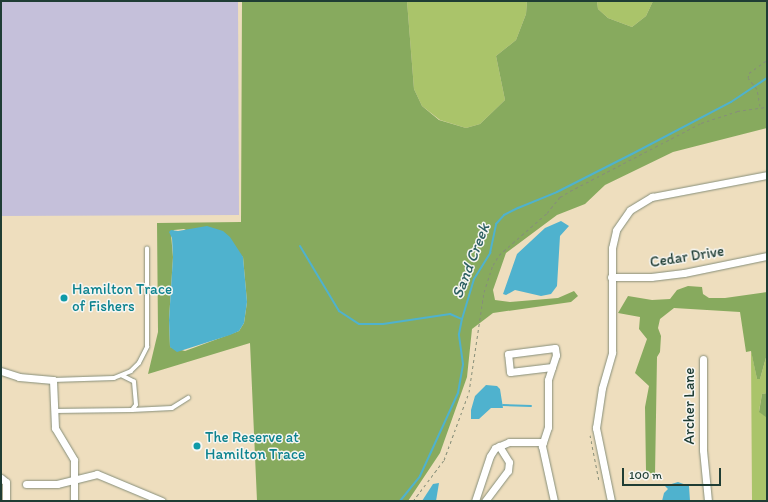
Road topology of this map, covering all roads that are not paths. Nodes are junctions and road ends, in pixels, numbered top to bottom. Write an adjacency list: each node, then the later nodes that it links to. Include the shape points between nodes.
1 (767, 175): 4 (street, via 659,195 637,205 625,216 613,238)
2 (146, 249): 8 (lane, via 147,346 139,363)
3 (767, 256): 4 (street, Cedar Drive, via 684,274)
4 (611, 277): 24 (street, via 612,352 601,394 596,428)
5 (703, 359): 25 (street, Archer Lane, via 703,450)
6 (552, 367): 6 (street, via 510,372 508,354 555,348); 13 (street, via 548,380 548,427)
7 (1, 371): 9 (street)
8 (122, 376): 9 (lane); 11 (lane, via 134,382 136,405)
9 (53, 380): 12 (street)
10 (188, 398): 11 (lane, via 172,408)
11 (132, 410): 12 (lane)
12 (54, 411): 16 (street, via 55,428 74,460)
13 (543, 442): 14 (street, via 509,442); 23 (street, via 542,451)
14 (499, 446): 21 (street, via 490,456); 22 (street, via 509,462 508,471)
15 (1, 478): 18 (street, via 6,482)
16 (74, 479): 17 (street, via 57,484); 19 (street); 20 (street, via 96,474)
17 (26, 484)
18 (6, 501)
19 (74, 501)
20 (162, 501)
21 (475, 501)
22 (485, 501)
23 (554, 501)
24 (611, 501)
25 (708, 501)

